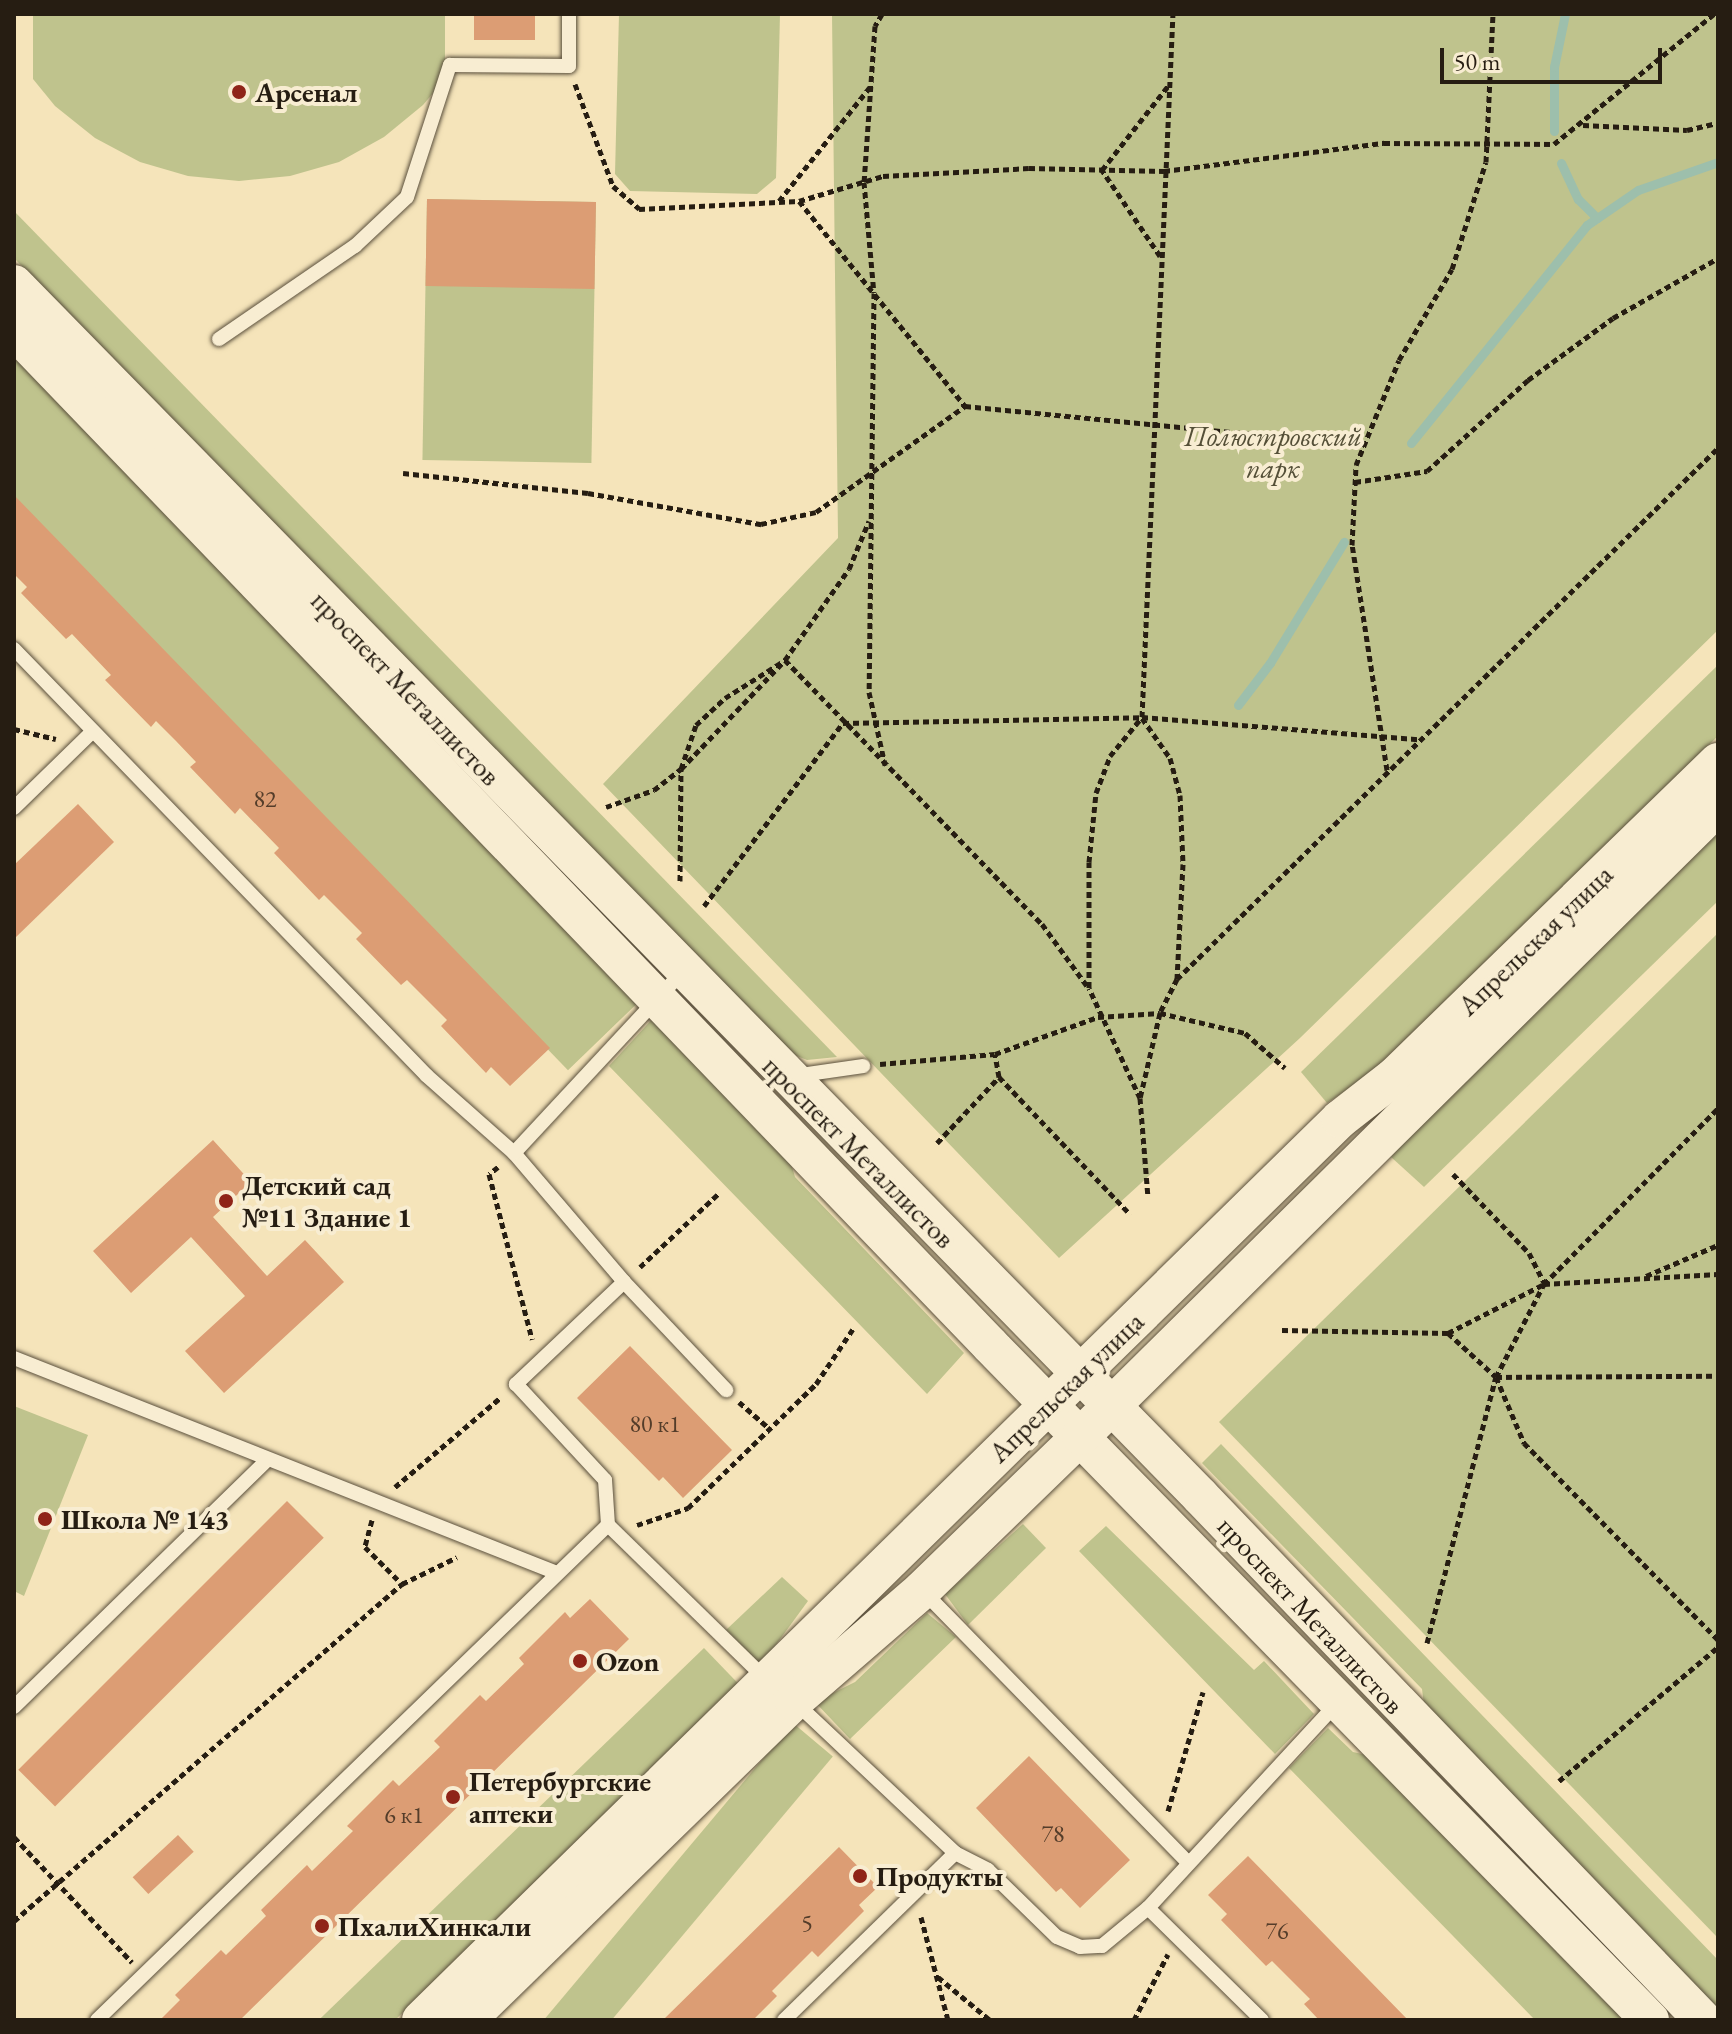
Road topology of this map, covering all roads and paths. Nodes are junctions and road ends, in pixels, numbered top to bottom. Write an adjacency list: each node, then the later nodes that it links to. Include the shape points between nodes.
1 (569, 14): 6 (lane)
2 (882, 14): 8 (path, via 875,26)
3 (1173, 14): 7 (path)
4 (1493, 14): 11 (path)
5 (1714, 14): 10 (path)
6 (569, 66): 16 (path, via 613,186 639,209); 21 (lane, via 450,65 407,197 355,246)
7 (1168, 85): 12 (path); 13 (path)
8 (871, 86): 14 (path); 16 (path)
9 (1718, 123): 10 (path, via 1687,130)
10 (1582, 125): 11 (path, via 1554,144)
11 (1487, 146): 13 (path, via 1384,143); 24 (path, via 1452,269 1399,360)
12 (1102, 170): 13 (path); 14 (path, via 1029,168); 17 (path)
13 (1164, 171): 17 (path)
14 (864, 182): 15 (path); 19 (path)
15 (799, 201): 16 (path); 19 (path)
16 (778, 202)
17 (1162, 258): 23 (path)
18 (1718, 258): 28 (path, via 1613,318 1528,380 1427,471)
19 (874, 293): 22 (path); 27 (path)
20 (19, 309): 50 (street, проспект Металлистов)
21 (219, 339)
22 (965, 406): 23 (path); 27 (path)
23 (1157, 424): 24 (path); 32 (path)
24 (1364, 445): 28 (path)
25 (1718, 448): 38 (path)
26 (403, 473): 27 (path, via 588,493 761,524 816,512)
27 (869, 477): 29 (path)
28 (1355, 482): 37 (path, via 1352,545)
29 (870, 518): 31 (path, via 849,569); 33 (path)
30 (14, 649): 36 (lane)
31 (785, 660): 34 (path); 42 (path); 42 (path, via 725,698 696,725)
32 (1142, 717): 33 (path); 37 (path); 49 (path, via 1170,758 1180,795); 51 (path, via 1110,756 1096,793 1089,862)
33 (872, 722): 34 (path); 41 (path)
34 (843, 723): 41 (path); 48 (path)
35 (14, 729): 39 (path)
36 (93, 731): 39 (lane); 62 (lane, via 427,1076)
37 (1380, 735): 38 (path); 43 (path)
38 (1418, 739): 43 (path)
39 (79, 745): 46 (lane)
40 (1718, 762): 77 (street, Апрельская улица)
41 (885, 765): 51 (path, via 1042,924)
42 (681, 769): 45 (path, via 654,790); 47 (path)
43 (1387, 770): 49 (path)
44 (1718, 806): 83 (street, Апрельская улица, via 1418,1097 1375,1149)
45 (606, 807)
46 (14, 808)
47 (680, 881)
48 (704, 906)
49 (1177, 979): 52 (path)
50 (670, 984): 57 (street, проспект Металлистов); 62 (lane); 82 (street, проспект Металлистов)
51 (1089, 988): 53 (path)
52 (1160, 1013): 53 (path); 56 (path, via 1245,1033); 59 (path)
53 (1098, 1017): 54 (path); 59 (path)
54 (995, 1054): 55 (path); 58 (path)
55 (863, 1066): 57 (lane)
56 (1285, 1068)
57 (786, 1077): 77 (street, проспект Металлистов)
58 (999, 1077): 61 (path); 66 (path)
59 (1140, 1098): 65 (path)
60 (1718, 1108): 71 (path)
61 (937, 1143)
62 (514, 1153): 70 (lane); 76 (path, via 489,1174)
63 (1453, 1174): 71 (path, via 1529,1253)
64 (719, 1193): 70 (path)
65 (1148, 1197)
66 (1130, 1214)
67 (1718, 1245): 69 (path)
68 (1718, 1274): 69 (path)
69 (1639, 1279): 71 (path)
70 (624, 1282): 76 (lane); 81 (lane)
71 (1544, 1284): 74 (path); 79 (path)
72 (853, 1329): 84 (path, via 816,1384)
73 (1282, 1330): 74 (path)
74 (1448, 1333): 79 (path)
75 (14, 1358): 86 (lane)
76 (538, 1365): 80 (lane)
77 (1079, 1374): 82 (street, Апрельская улица); 83 (street, проспект Металлистов)
78 (1718, 1376): 79 (path)
79 (1496, 1377): 93 (path, via 1524,1443); 94 (path)
80 (516, 1384): 87 (path); 88 (lane, via 605,1480)
81 (726, 1390): 84 (path)
82 (1049, 1404): 85 (street, проспект Металлистов); 96 (street, Апрельская улица)
83 (1111, 1407): 85 (street, Апрельская улица); 121 (street, проспект Металлистов)
84 (770, 1429): 88 (path, via 688,1508 640,1525)
85 (1081, 1436): 92 (street, Апрельская улица); 98 (street, проспект Металлистов)
86 (267, 1460): 87 (lane); 99 (lane)
87 (376, 1503): 89 (lane); 91 (path, via 365,1547)
88 (608, 1525): 90 (lane); 96 (lane)
89 (483, 1544): 90 (lane); 91 (path)
90 (557, 1573): 110 (lane)
91 (402, 1584): 105 (path)
92 (922, 1590): 96 (street, Апрельская улица); 101 (lane)
93 (1718, 1640)
94 (1427, 1643)
95 (1718, 1647): 100 (path)
96 (782, 1692): 103 (lane); 113 (street, Апрельская улица); 114 (street, Апрельская улица)
97 (1203, 1692): 101 (path)
98 (1340, 1700): 104 (lane); 120 (street, проспект Металлистов)
99 (14, 1707)
100 (1559, 1781)
101 (1161, 1835): 104 (lane)
102 (14, 1837): 105 (path)
103 (955, 1853): 106 (lane); 107 (lane, via 988,1870 1057,1937 1080,1947 1102,1946)
104 (1188, 1863): 107 (lane)
105 (57, 1882): 108 (path); 110 (path)
106 (914, 1894): 111 (path); 115 (lane)
107 (1148, 1908): 109 (lane)
108 (14, 1921)
109 (1178, 1936): 118 (path); 119 (lane)
110 (144, 1975): 112 (lane)
111 (937, 1977): 116 (path); 117 (path)
112 (97, 2020)
113 (421, 2020)
114 (467, 2020)
115 (784, 2020)
116 (948, 2020)
117 (990, 2020)
118 (1134, 2020)
119 (1262, 2020)
120 (1650, 2020)
121 (1703, 2020)

